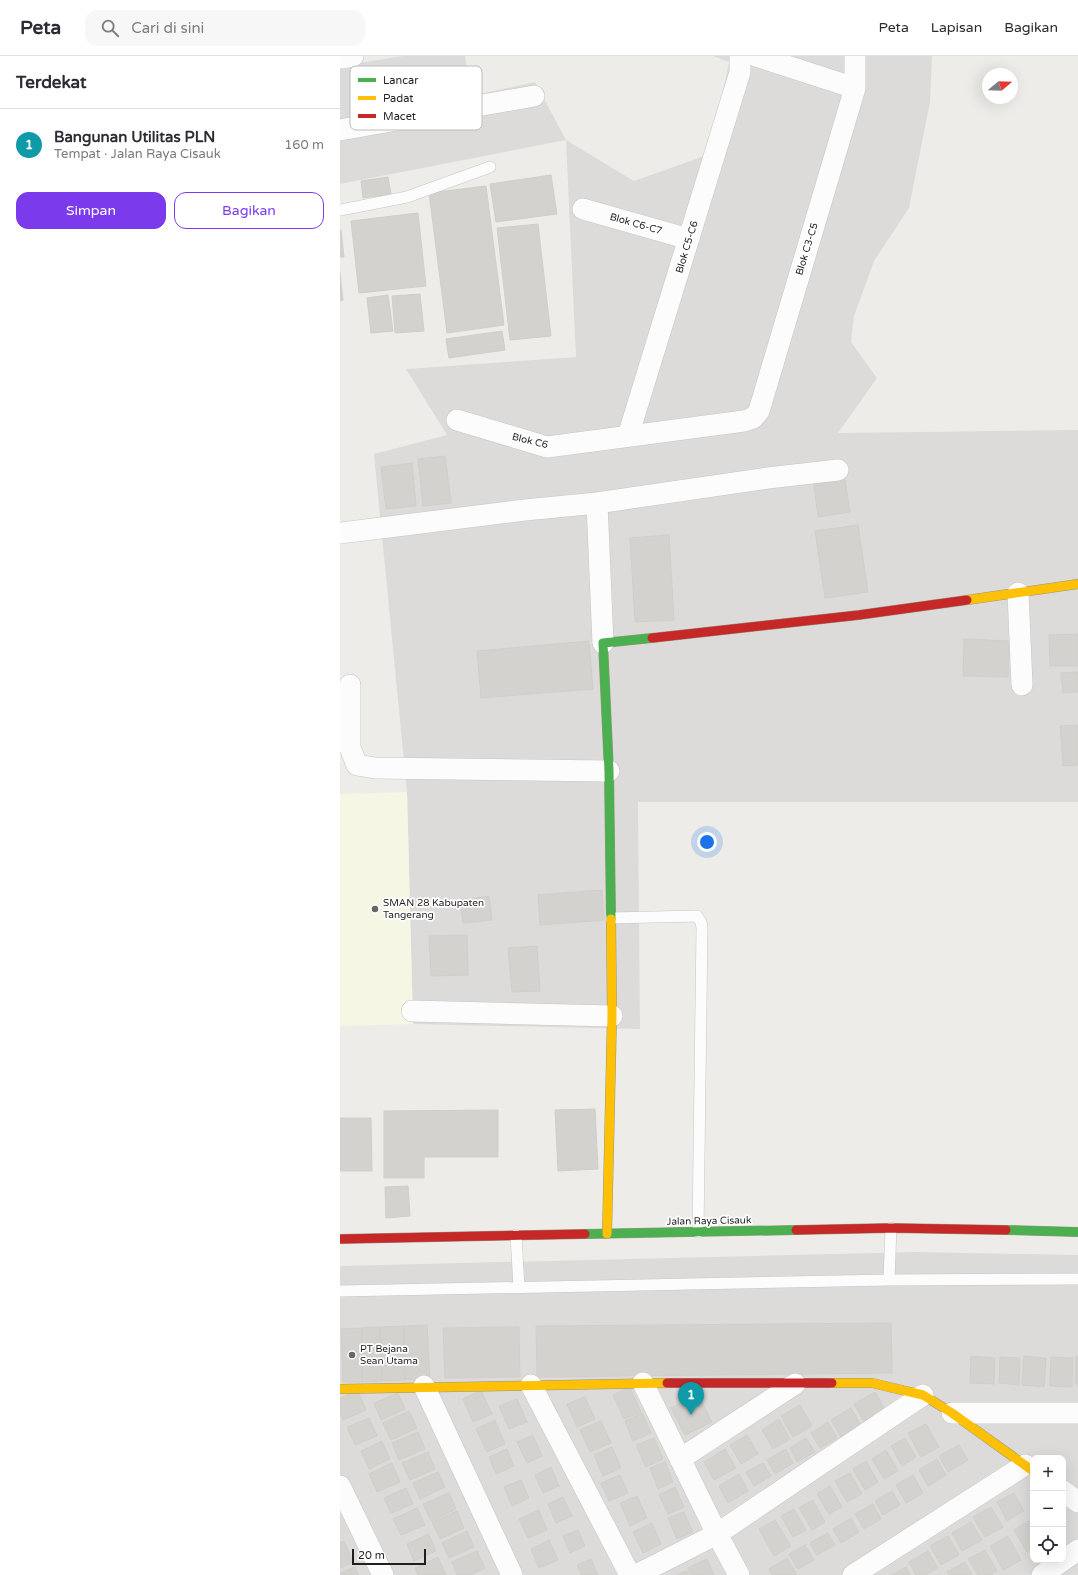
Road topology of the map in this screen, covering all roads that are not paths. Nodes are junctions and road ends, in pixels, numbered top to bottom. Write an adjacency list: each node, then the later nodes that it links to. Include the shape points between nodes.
1 (353, 56): 5 (street)
2 (740, 56): 14 (street, Blok C5-C6, via 740,72)
3 (756, 56): 6 (street)
4 (855, 56): 6 (street, Blok C3-C5)
5 (340, 58)
6 (855, 88): 15 (street, Blok C3-C5)
7 (534, 96): 8 (street)
8 (482, 105)
9 (350, 128): 10 (street)
10 (340, 130)
11 (490, 167): 13 (lane, via 407,198)
12 (583, 209): 14 (street, Blok C6-C7)
13 (340, 210)
14 (689, 240): 17 (street, Blok C5-C6)
15 (759, 411): 17 (street, Blok C6, via 753,418 744,421)
16 (457, 420): 17 (street, Blok C6, via 547,447)
17 (628, 436)
18 (838, 470): 19 (street)
19 (597, 503): 20 (street); 23 (street)
20 (340, 533)
21 (1078, 584): 22 (street)
22 (1018, 593): 23 (street, via 859,615); 25 (street)
23 (603, 643): 26 (street)
24 (350, 685): 26 (street, via 350,748 357,765 375,768)
25 (1022, 685)
26 (609, 770): 27 (street)
27 (611, 918): 29 (street); 31 (lane, via 697,916 701,922)
28 (412, 1011): 29 (street)
29 (612, 1016): 33 (street)
30 (891, 1228): 31 (street, Jalan Raya Cisauk); 32 (street, Jalan Raya Cisauk); 37 (lane)
31 (698, 1232): 33 (street, Jalan Raya Cisauk)
32 (1078, 1232)
33 (607, 1234): 34 (street, Jalan Raya Cisauk)
34 (516, 1235): 35 (street, Jalan Raya Cisauk); 38 (lane)
35 (340, 1239)
36 (1078, 1279): 37 (lane)
37 (889, 1280): 38 (lane)
38 (519, 1287): 39 (lane)
39 (340, 1291)
40 (643, 1383): 41 (street); 42 (street); 48 (street)
41 (795, 1384): 45 (street, via 872,1383); 48 (street)
42 (531, 1385): 43 (street); 57 (street)
43 (424, 1386): 44 (street); 56 (street)
44 (340, 1389)
45 (924, 1395): 46 (street); 53 (street)
46 (952, 1413): 47 (street); 49 (street)
47 (1078, 1413)
48 (680, 1459): 53 (street)
49 (1029, 1468): 60 (street)
50 (340, 1486): 55 (street)
51 (1066, 1493): 52 (street)
52 (1078, 1502)
53 (717, 1534): 58 (street); 59 (street)
54 (1078, 1550): 61 (street)
55 (383, 1575)
56 (512, 1575)
57 (630, 1575)
58 (636, 1575)
59 (739, 1575)
60 (853, 1575)
61 (1042, 1575)

